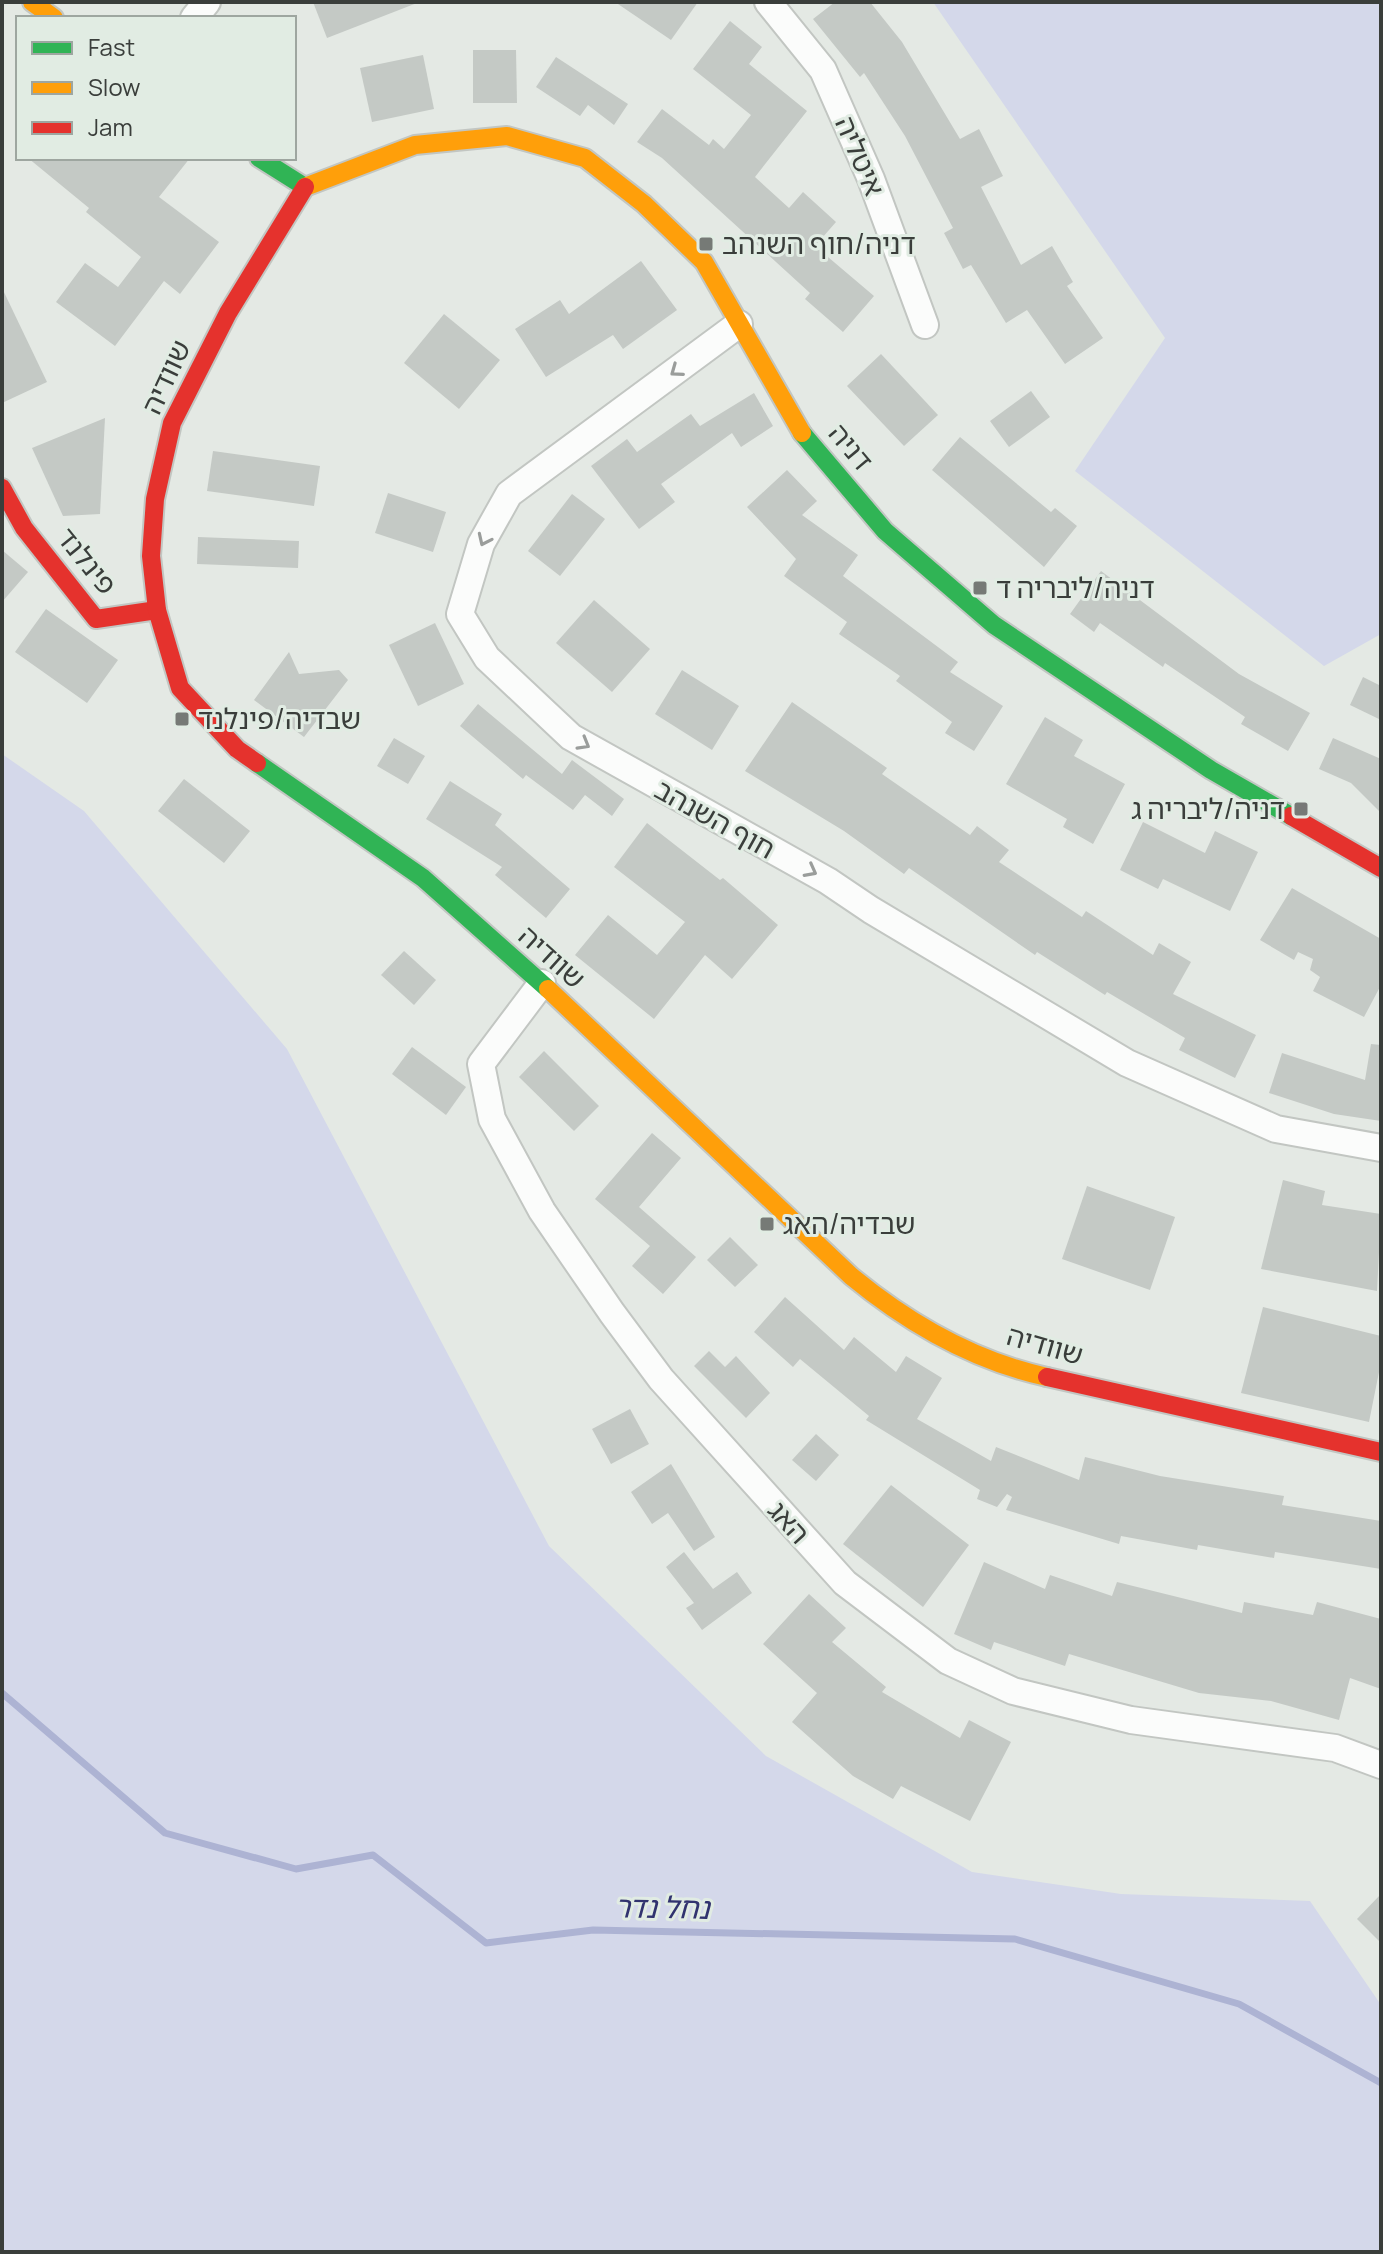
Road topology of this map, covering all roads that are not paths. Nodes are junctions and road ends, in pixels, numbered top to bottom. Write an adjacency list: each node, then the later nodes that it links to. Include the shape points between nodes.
1 (32, 2): 3 (street)
2 (768, 2): 7 (street, איטליה, via 823,70 871,179)
3 (51, 16)
4 (262, 160): 5 (street)
5 (305, 187): 6 (street, דניה, via 415,145 507,136 585,158 644,204 704,262); 9 (street, שוודיה, via 228,313 172,423 155,499 151,556)
6 (739, 324): 10 (street, דניה, via 803,434 885,531 994,625 1211,770); 12 (street, חוף השנהב, one-way to 12, via 509,494 481,544 460,614 487,658 571,737 828,881 1127,1063 1276,1129)
7 (925, 325)
8 (2, 488): 9 (street, פינלנד, via 24,528 96,619)
9 (157, 610): 11 (street, שוודיה, via 180,688 237,749 423,878)
10 (1381, 868)
11 (542, 983): 13 (street, שוודיה, via 851,1276 906,1318 1021,1371); 14 (street, האג, via 481,1064 492,1119 542,1211 661,1379 845,1583 948,1661 1013,1691 1131,1720 1335,1748)
12 (1381, 1148)
13 (1381, 1452)
14 (1381, 1765)

